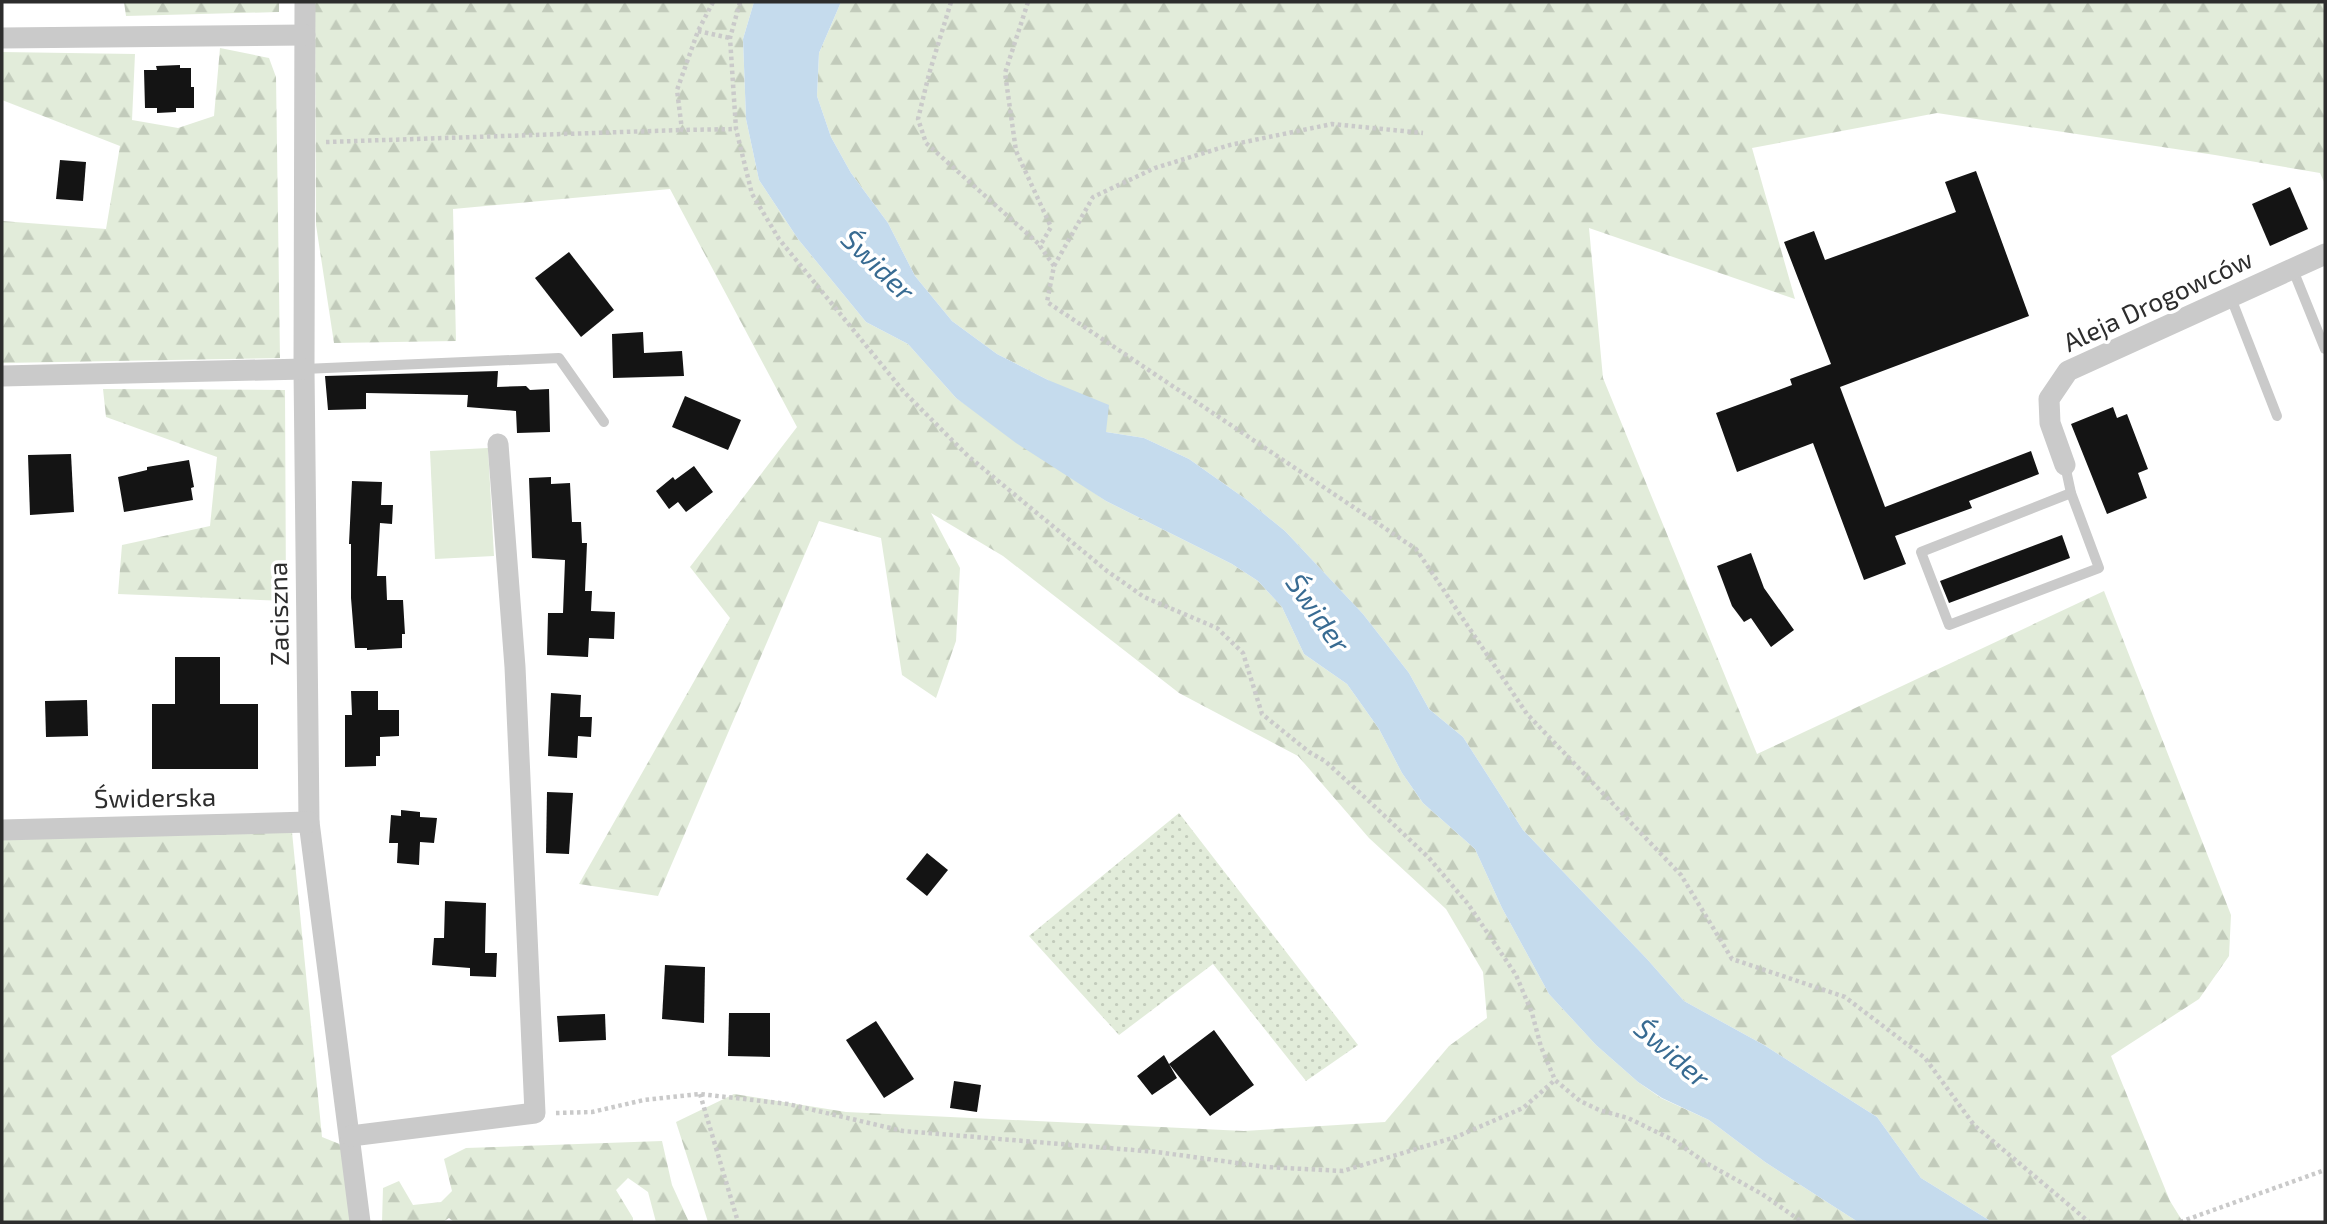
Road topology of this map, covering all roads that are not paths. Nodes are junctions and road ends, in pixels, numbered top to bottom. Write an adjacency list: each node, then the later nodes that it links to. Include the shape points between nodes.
1 (305, 2): 2 (street, Zaciszna)
2 (305, 35): 3 (street); 8 (street, Zaciszna)
3 (2, 38)
4 (2325, 254): 5 (street, Aleja Drogowców)
5 (2292, 270): 6 (street, Aleja Drogowców); 7 (lane)
6 (2231, 298): 10 (lane); 13 (street, Aleja Drogowców, via 2068,371 2049,399 2050,423)
7 (2325, 349)
8 (304, 369): 9 (street); 11 (lane, via 559,358); 15 (street, Zaciszna)
9 (2, 376)
10 (2277, 416)
11 (604, 422)
12 (498, 444): 17 (street, via 515,667 535,1113)
13 (2065, 465): 14 (lane)
14 (2071, 494): 14 (lane, via 2099,568 1949,625 1921,552)
15 (309, 822): 16 (street, Świderska); 17 (street, Zaciszna)
16 (2, 830)
17 (351, 1136): 18 (street, Zaciszna)
18 (360, 1222)

